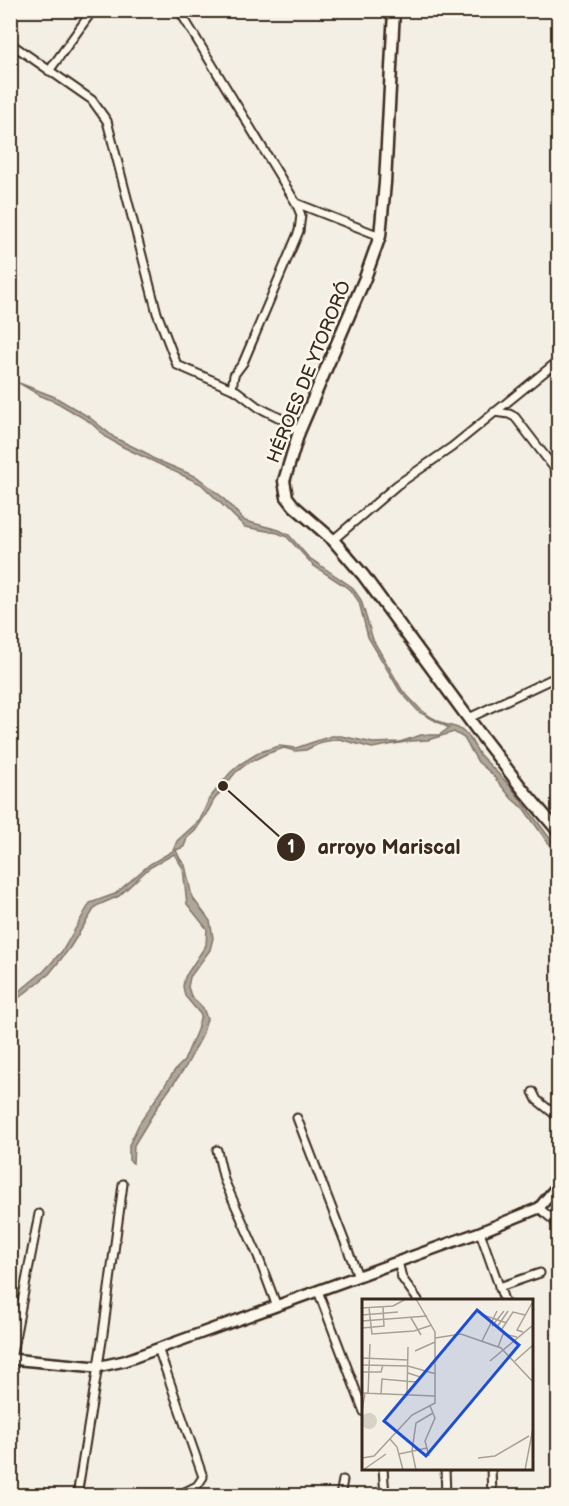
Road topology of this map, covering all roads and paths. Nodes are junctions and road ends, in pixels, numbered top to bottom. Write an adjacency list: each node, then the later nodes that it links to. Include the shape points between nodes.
1 (93, 10): 5 (street)
2 (179, 10): 6 (street)
3 (394, 10): 7 (main road, HÉROES DE YTORORÓ)
4 (10, 43): 5 (street)
5 (49, 71): 9 (street, via 92,100 107,121 157,313 177,364)
6 (296, 203): 7 (street); 9 (street, via 301,215 299,231 243,363 234,375)
7 (380, 236): 11 (main road, HÉROES DE YTORORÓ)
8 (558, 361): 10 (street)
9 (232, 389): 11 (street)
10 (494, 412): 12 (street, via 515,417); 13 (street, via 397,485)
11 (299, 432): 13 (main road, HÉROES DE YTORORÓ, via 284,489 301,514)
12 (558, 473)
13 (333, 540): 15 (main road, HÉROES DE YTORORÓ)
14 (558, 676): 15 (street)
15 (469, 718): 16 (main road, HÉROES DE YTORORÓ)
16 (558, 831)
17 (533, 1092): 18 (street)
18 (558, 1117)
19 (297, 1118): 29 (street)
20 (217, 1150): 34 (street, via 224,1180)
21 (123, 1184): 37 (street)
22 (558, 1185): 23 (street)
23 (539, 1208): 25 (street); 26 (street)
24 (39, 1214): 36 (street)
25 (558, 1224)
26 (480, 1232): 27 (street); 30 (street)
27 (398, 1261): 29 (street); 32 (street, via 402,1278)
28 (540, 1273): 30 (street)
29 (358, 1276): 31 (street)
30 (499, 1287): 33 (street)
31 (318, 1291): 34 (street); 38 (street)
32 (417, 1299)
33 (504, 1299)
34 (276, 1304): 35 (street)
35 (159, 1348): 37 (street); 44 (street, via 203,1477 197,1486)
36 (11, 1359): 37 (street)
37 (97, 1367): 43 (street)
38 (362, 1409)
39 (382, 1470): 46 (street)
40 (445, 1470): 47 (street)
41 (491, 1470): 48 (street)
42 (343, 1480): 45 (street)
43 (77, 1496)
44 (177, 1496)
45 (340, 1496)
46 (385, 1496)
47 (446, 1496)
48 (492, 1496)

